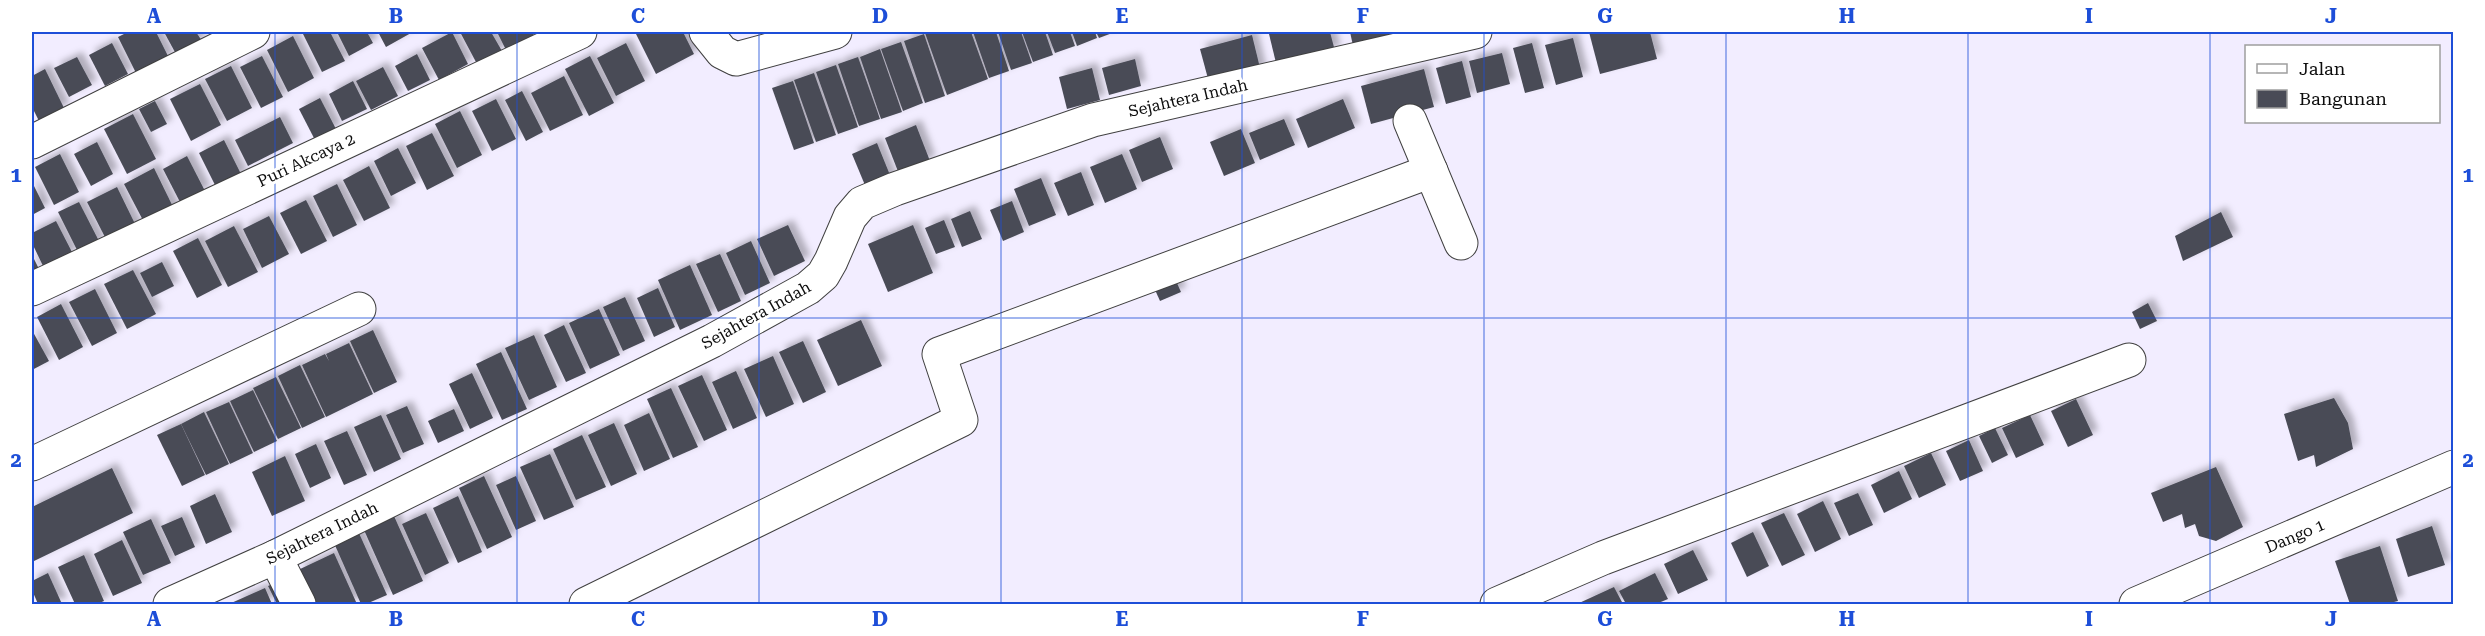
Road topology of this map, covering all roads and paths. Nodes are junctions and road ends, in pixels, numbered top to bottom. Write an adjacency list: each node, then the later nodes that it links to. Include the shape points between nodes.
1 (254, 32): 7 (street)
2 (580, 32): 10 (street, Puri Akcaya 2)
3 (706, 32): 4 (street, via 722,52 736,59)
4 (835, 32)
5 (1474, 32): 15 (street, Sejahtera Indah, via 1093,120 862,203 850,216 823,275 808,288 701,346)
6 (1410, 121): 8 (street)
7 (32, 142)
8 (1431, 171): 9 (street); 18 (street, via 939,354 960,420)
9 (1461, 243)
10 (32, 289)
11 (359, 309): 13 (street)
12 (2129, 360): 19 (street, via 1625,550)
13 (32, 464)
14 (2454, 467): 20 (street, Dango 1)
15 (275, 557): 16 (street, Sejahtera Indah); 17 (street)
16 (170, 604)
17 (299, 604)
18 (586, 604)
19 (1497, 604)
20 (2136, 604)

